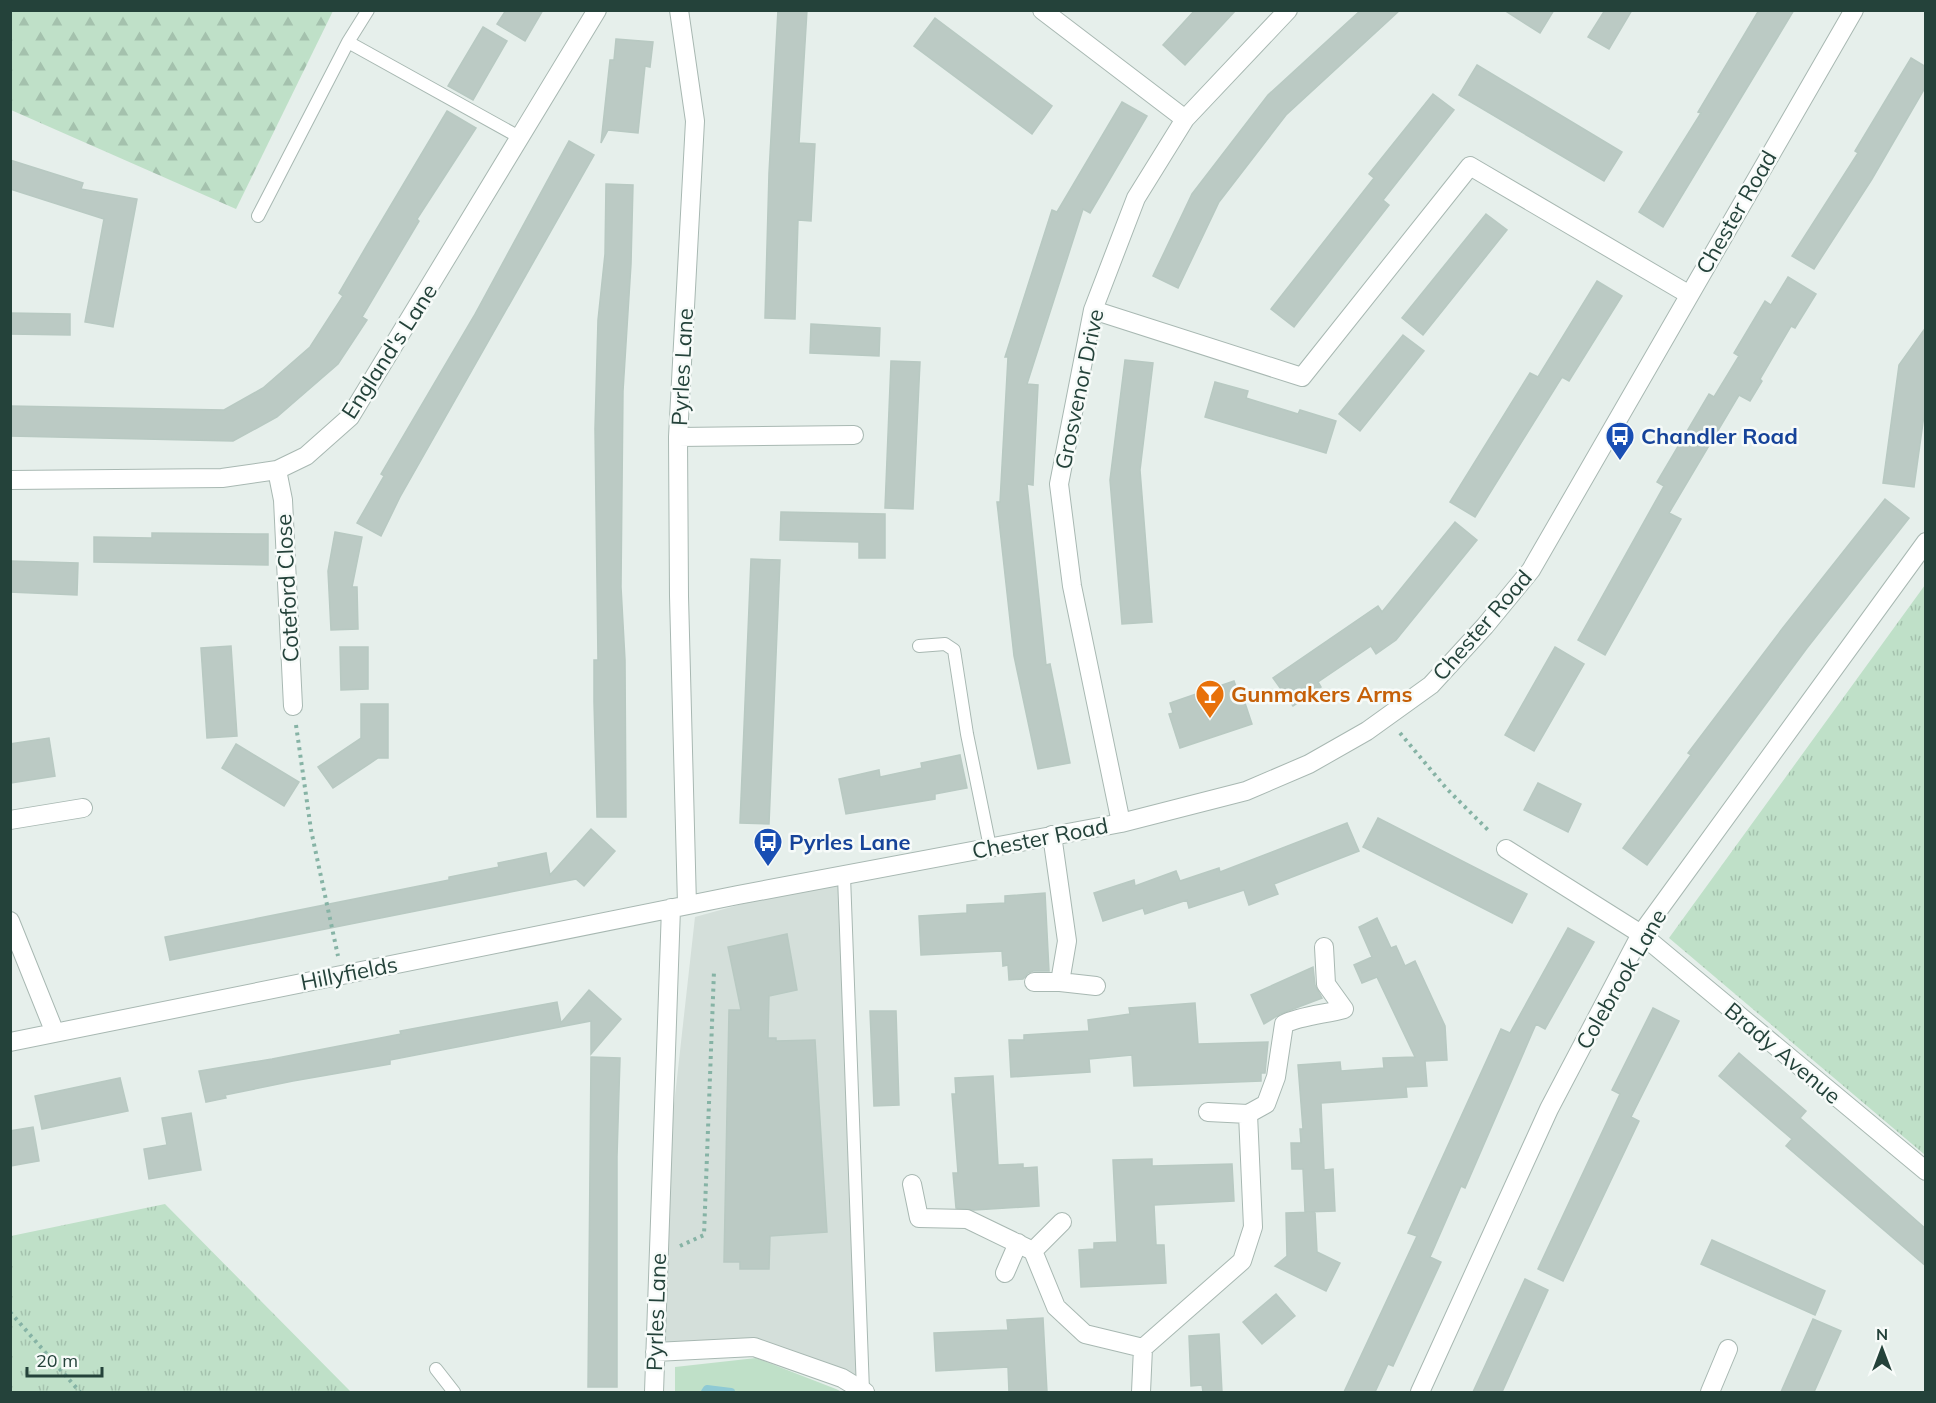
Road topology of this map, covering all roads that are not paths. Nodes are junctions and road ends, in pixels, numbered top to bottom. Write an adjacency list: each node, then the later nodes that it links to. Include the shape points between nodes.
1 (368, 10): 7 (lane)
2 (597, 10): 9 (street, England's Lane)
3 (679, 10): 14 (street, Pyrles Lane, via 695,121)
4 (1041, 10): 8 (street)
5 (1288, 10): 8 (street, Grosvenor Drive)
6 (1854, 10): 11 (street, Chester Road)
7 (348, 42): 9 (lane); 10 (lane)
8 (1185, 119): 12 (street, Grosvenor Drive, via 1136,198)
9 (521, 138): 15 (street, England's Lane, via 350,417 306,456)
10 (258, 216)
11 (1688, 294): 12 (street, via 1470,166 1302,377); 22 (street, Chester Road, via 1531,570 1431,685 1367,731 1309,764 1246,791)
12 (1093, 310): 22 (street, Grosvenor Drive, via 1059,484 1072,586)
13 (854, 435): 14 (street)
14 (678, 437): 27 (street, Pyrles Lane)
15 (277, 470): 16 (street, England's Lane, via 222,478); 19 (street, Coteford Close, via 283,500)
16 (10, 480)
17 (1926, 542): 29 (street, Colebrook Lane)
18 (919, 646): 24 (lane, via 945,644 954,650)
19 (292, 706)
20 (82, 808): 21 (street)
21 (10, 820)
22 (1121, 823): 23 (street, Chester Road)
23 (1052, 835): 24 (street, Chester Road); 31 (street, via 1067,941)
24 (990, 847): 26 (street, Chester Road)
25 (1506, 849): 29 (street, Brady Avenue)
26 (844, 876): 27 (street, Chester Road); 49 (lane)
27 (679, 907): 34 (street, Hillyfields); 45 (street, Pyrles Lane, via 657,1257)
28 (10, 921): 34 (street)
29 (1641, 934): 38 (street, Brady Avenue); 51 (street, Colebrook Lane, via 1549,1109)
30 (1324, 947): 37 (street, via 1326,984 1344,1009 1294,1018 1284,1024 1271,1093 1266,1104)
31 (1060, 981): 32 (street); 33 (street)
32 (1034, 982)
33 (1096, 986)
34 (55, 1033): 35 (street, Hillyfields)
35 (10, 1042)
36 (1208, 1112): 37 (street)
37 (1248, 1114): 43 (street, via 1253,1227 1242,1261)
38 (1926, 1171)
39 (912, 1184): 41 (street, via 919,1218 967,1219)
40 (1062, 1222): 41 (street)
41 (1026, 1247): 42 (street); 43 (street, via 1056,1308 1085,1334)
42 (1005, 1273)
43 (1143, 1348): 50 (street)
44 (1728, 1349): 52 (street)
45 (655, 1352): 48 (street, Pyrles Lane); 49 (street, via 754,1347 842,1378)
46 (436, 1369): 47 (lane)
47 (454, 1392)
48 (654, 1392)
49 (864, 1392)
50 (1141, 1392)
51 (1420, 1392)
52 (1710, 1392)

